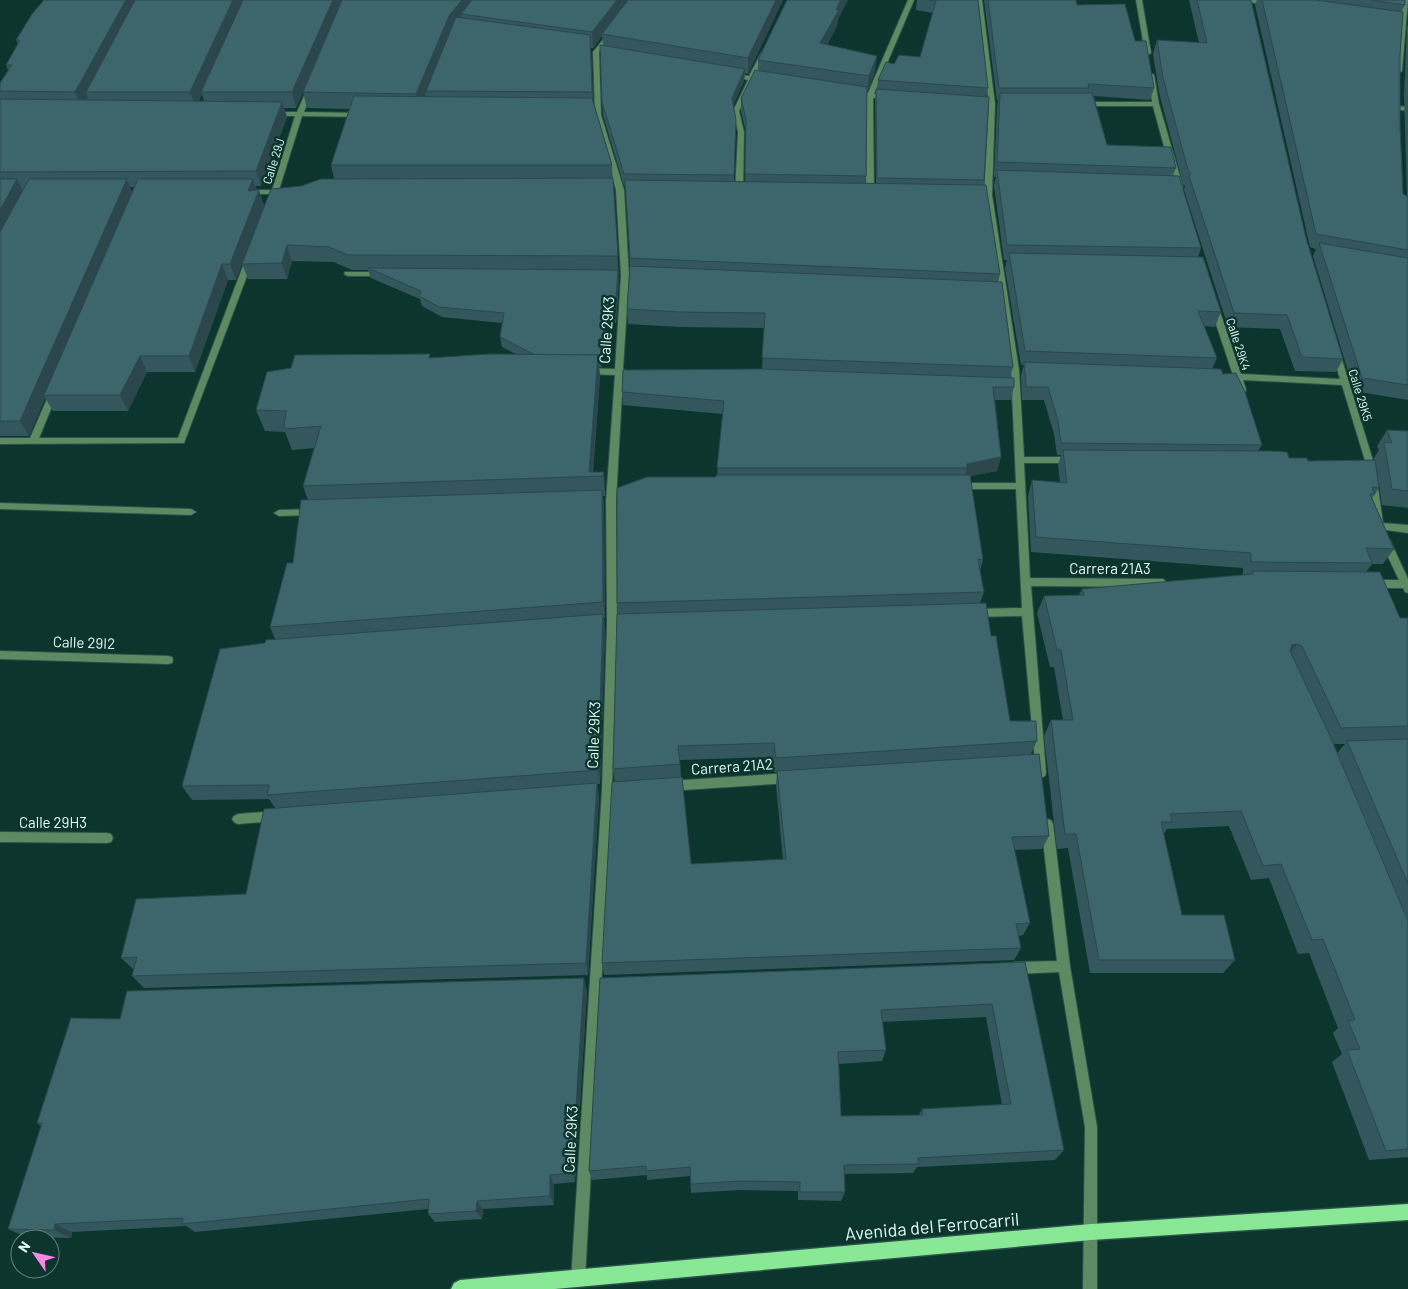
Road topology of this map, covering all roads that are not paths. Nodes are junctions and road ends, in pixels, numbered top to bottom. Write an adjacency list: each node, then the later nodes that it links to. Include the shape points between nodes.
1 (911, 0): 18 (street)
2 (979, 0): 56 (street, via 992,104 993,182 983,195 1004,264 998,293 1020,370 1012,386)
3 (1139, 0): 22 (street)
4 (1246, 0): 6 (street); 7 (street)
5 (1406, 0): 9 (street)
6 (1274, 5)
7 (1251, 10)
8 (1393, 20): 9 (street)
9 (1405, 22): 15 (street)
10 (613, 30): 48 (street, Calle 29K3, via 596,52 593,115 620,190 625,276)
11 (768, 44): 14 (street)
12 (723, 74): 14 (street)
13 (314, 79): 26 (street, Calle 29J)
14 (752, 79): 16 (street); 35 (street, via 736,111 741,132)
15 (1398, 79)
16 (772, 82)
17 (850, 93): 18 (street)
18 (870, 96): 19 (street); 38 (street)
19 (898, 98)
20 (1397, 98): 23 (street)
21 (1079, 104): 22 (street)
22 (1156, 104): 30 (street)
23 (1396, 108): 24 (street); 28 (street)
24 (1408, 109)
25 (269, 114): 26 (street)
26 (299, 114): 27 (street); 32 (street, Calle 29J)
27 (366, 115)
28 (1397, 117)
29 (1170, 187): 30 (street)
30 (1180, 188): 40 (street)
31 (236, 192): 32 (street)
32 (275, 192): 33 (street); 41 (street, Calle 29J)
33 (285, 192)
34 (729, 192): 35 (street)
35 (739, 192): 36 (street)
36 (748, 192)
37 (860, 194): 38 (street)
38 (870, 194): 39 (street)
39 (880, 194)
40 (1182, 196)
41 (268, 210)
42 (251, 256): 55 (street, via 180,441)
43 (348, 274): 44 (street)
44 (388, 274)
45 (1211, 295): 50 (street, Calle 29K4)
46 (1334, 344): 51 (street, Calle 29K5)
47 (580, 371): 48 (street)
48 (624, 372): 86 (street, Calle 29K3, via 611,501 612,624 607,790)
49 (1228, 377): 50 (street)
50 (1238, 377): 51 (street); 53 (street, Calle 29K4)
51 (1345, 382): 64 (street, Calle 29K5)
52 (56, 388): 55 (street)
53 (1244, 396)
54 (0, 441): 55 (street)
55 (33, 441)
56 (1020, 460): 57 (street); 59 (street)
57 (1079, 460)
58 (952, 486): 59 (street)
59 (1022, 486): 66 (street)
60 (0, 506): 62 (street)
61 (328, 511): 63 (street)
62 (191, 512)
63 (279, 513)
64 (1379, 526): 65 (street); 69 (street, Calle 29K5)
65 (1408, 529)
66 (1026, 582): 67 (street, Carrera 21A3); 70 (street)
67 (1176, 583)
68 (1364, 584): 69 (street)
69 (1406, 587)
70 (1027, 612): 71 (street); 75 (street, via 1035,762)
71 (968, 613)
72 (0, 655): 73 (street, Calle 29I2)
73 (168, 660)
74 (803, 777): 76 (street, Carrera 21A2)
75 (1042, 781)
76 (656, 786)
77 (1045, 810): 82 (street)
78 (286, 815): 79 (street)
79 (238, 819)
80 (0, 837): 81 (street, Calle 29H3)
81 (107, 838)
82 (1064, 966): 83 (street); 85 (street, via 1091,1127)
83 (1005, 968)
84 (1408, 1212): 85 (main road, Avenida del Ferrocarril)
85 (1091, 1232): 86 (main road, Avenida del Ferrocarril); 88 (street)
86 (578, 1280): 87 (main road, Avenida del Ferrocarril)
87 (460, 1289)
88 (1090, 1289)

